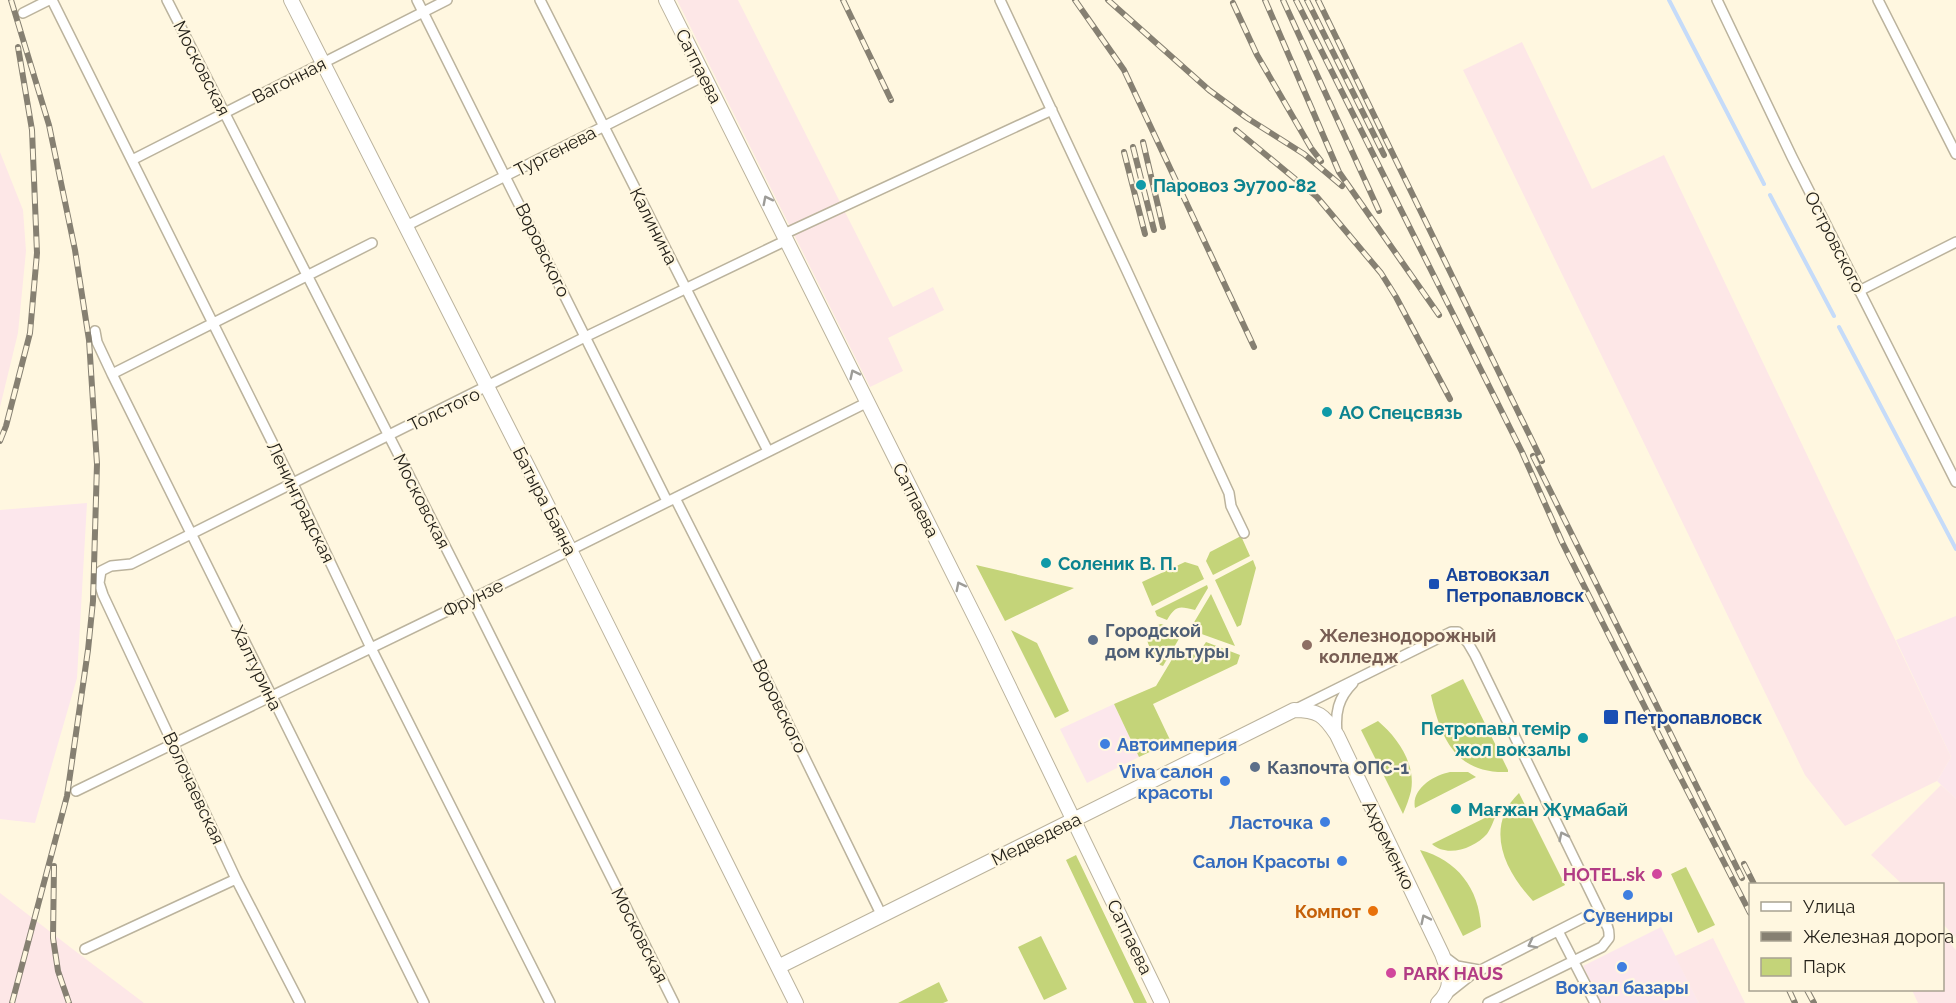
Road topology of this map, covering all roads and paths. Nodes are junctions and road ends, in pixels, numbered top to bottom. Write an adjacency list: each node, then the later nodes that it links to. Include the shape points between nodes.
1 (51, 0): 12 (street); 19 (street, Ленинградская)
2 (167, 0): 16 (street, Московская)
3 (291, 0): 13 (street, Батыра Баяна)
4 (417, 0): 11 (street, Воровского)
5 (447, 0): 11 (street, Вагонная)
6 (540, 0): 17 (street, Калинина)
7 (666, 0): 14 (street, Сатпаева)
8 (1000, 0): 15 (street)
9 (1717, 0): 27 (street, Островского)
10 (1878, 0): 18 (street)
11 (423, 12): 13 (street, Вагонная); 20 (street, Воровского)
12 (23, 13)
13 (323, 63): 16 (street, Вагонная); 21 (street, Батыра Баяна)
14 (704, 76): 17 (street, Тургенева); 22 (street, Сатпаева, one-way to 14)
15 (1052, 110): 22 (street, Толстого); 39 (street)
16 (225, 113): 19 (street, Вагонная); 25 (street, Московская)
17 (604, 127): 20 (street, Тургенева); 26 (street, Калинина)
18 (1956, 154)
19 (132, 160): 28 (street, Ленинградская)
20 (506, 176): 21 (street, Тургенева); 30 (street, Воровского)
21 (406, 226): 32 (street, Батыра Баяна)
22 (785, 237): 26 (street, Толстого); 33 (street, Сатпаева, one-way to 22)
23 (1956, 242): 27 (street)
24 (372, 243): 25 (street)
25 (307, 276): 28 (street); 34 (street, Московская)
26 (686, 288): 30 (street, Толстого); 35 (street, Калинина)
27 (1859, 291): 36 (street, Островского)
28 (213, 323): 31 (street); 37 (street, Ленинградская)
29 (95, 331): 31 (street, Халтурина)
30 (585, 337): 32 (street, Толстого); 38 (street, Воровского)
31 (112, 374): 40 (street, Халтурина)
32 (488, 387): 34 (street, Толстого); 41 (street, Батыра Баяна)
33 (868, 402): 35 (street, Фрунзе); 51 (street, Сатпаева, one-way to 33)
34 (389, 436): 37 (street, Толстого); 43 (street, Московская)
35 (768, 451): 38 (street, Фрунзе)
36 (1956, 483)
37 (293, 484): 40 (street, Толстого); 44 (street, Ленинградская)
38 (671, 499): 41 (street, Фрунзе); 53 (street, Воровского, via 755,656)
39 (1244, 533)
40 (191, 535): 42 (street, Толстого, via 131,564); 46 (street, Халтурина)
41 (570, 550): 43 (street, Фрунзе); 59 (street, Батыра Баяна)
42 (100, 571): 49 (street, Волочаевская, via 103,595)
43 (472, 599): 44 (street, Фрунзе); 65 (street, Московская)
44 (371, 648): 46 (street, Фрунзе); 64 (street, Ленинградская)
45 (1356, 679): 47 (street); 48 (street, via 1338,707); 54 (street, one-way to 45, via 1463,636 1451,632)
46 (271, 697): 49 (street, Фрунзе); 63 (street, Халтурина)
47 (1294, 710): 48 (street, Ахременко, via 1320,715); 51 (street, Медведева)
48 (1337, 735): 57 (street, Ахременко, one-way to 48)
49 (174, 745): 50 (street, Фрунзе); 52 (street, Волочаевская)
50 (76, 791)
51 (1074, 820): 53 (street, Медведева); 67 (street, Сатпаева)
52 (236, 879): 56 (street); 62 (street, Волочаевская)
53 (882, 915): 59 (street, Медведева)
54 (1607, 926): 55 (street, via 1599,917 1590,916); 58 (street, via 1605,944)
55 (1558, 931): 58 (street); 60 (street, one-way to 60)
56 (85, 949)
57 (1442, 954): 60 (street, via 1457,966); 61 (street, Ахременко, via 1449,972 1449,985)
58 (1573, 961): 68 (street); 69 (street)
59 (778, 967): 66 (street, Батыра Баяна)
60 (1481, 970): 61 (street, via 1463,980)
61 (1442, 1000)
62 (300, 1003)
63 (424, 1003)
64 (550, 1003)
65 (674, 1003)
66 (796, 1003)
67 (1162, 1003)
68 (1488, 1003)
69 (1595, 1003)

